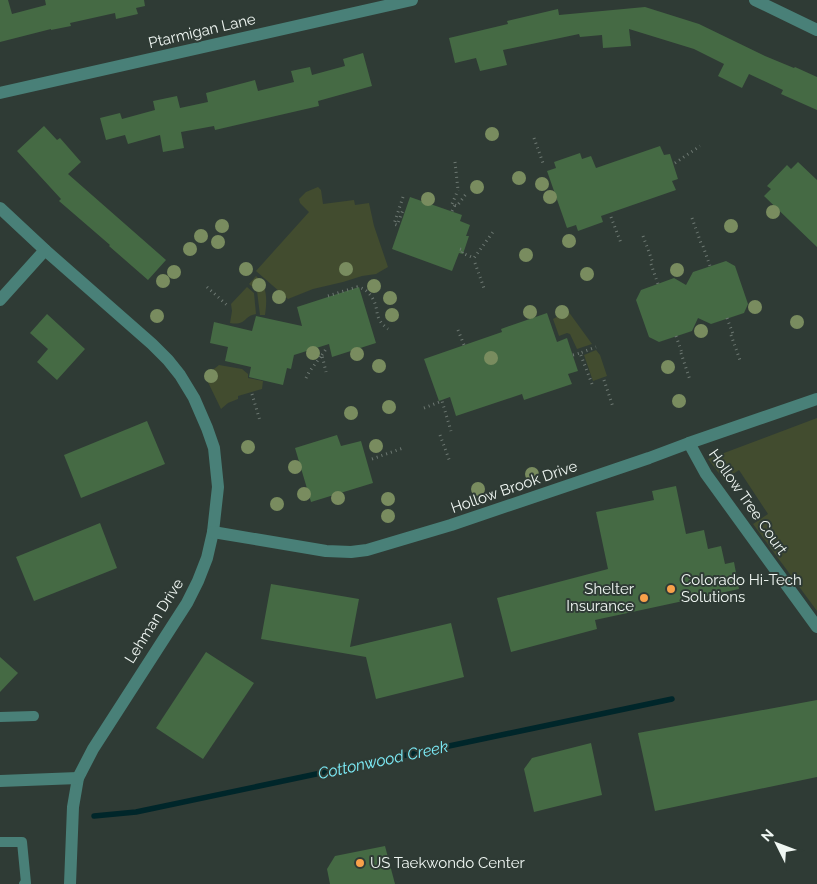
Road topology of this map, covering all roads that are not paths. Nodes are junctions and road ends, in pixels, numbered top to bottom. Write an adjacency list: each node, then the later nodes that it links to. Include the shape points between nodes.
1 (412, 0): 4 (street, Ptarmigan Lane)
2 (755, 0): 3 (street)
3 (817, 30)
4 (0, 93)
5 (0, 208): 6 (street, Lehman Drive)
6 (45, 250): 7 (street); 10 (street, Lehman Drive, via 162,353 194,398 214,448 217,466 218,496)
7 (0, 300)
8 (817, 399): 9 (street, Hollow Brook Drive)
9 (689, 443): 10 (street, Hollow Brook Drive, via 451,525 367,550 326,551); 11 (street, Hollow Tree Court, via 706,474)
10 (212, 532): 14 (street, Lehman Drive, via 205,564 187,603 93,749)
11 (817, 627)
12 (34, 716): 13 (lane)
13 (0, 717)
14 (78, 778): 15 (street); 18 (street, Lehman Drive, via 73,807)
15 (0, 781)
16 (0, 842): 17 (lane, via 22,842)
17 (24, 884)
18 (70, 884)

